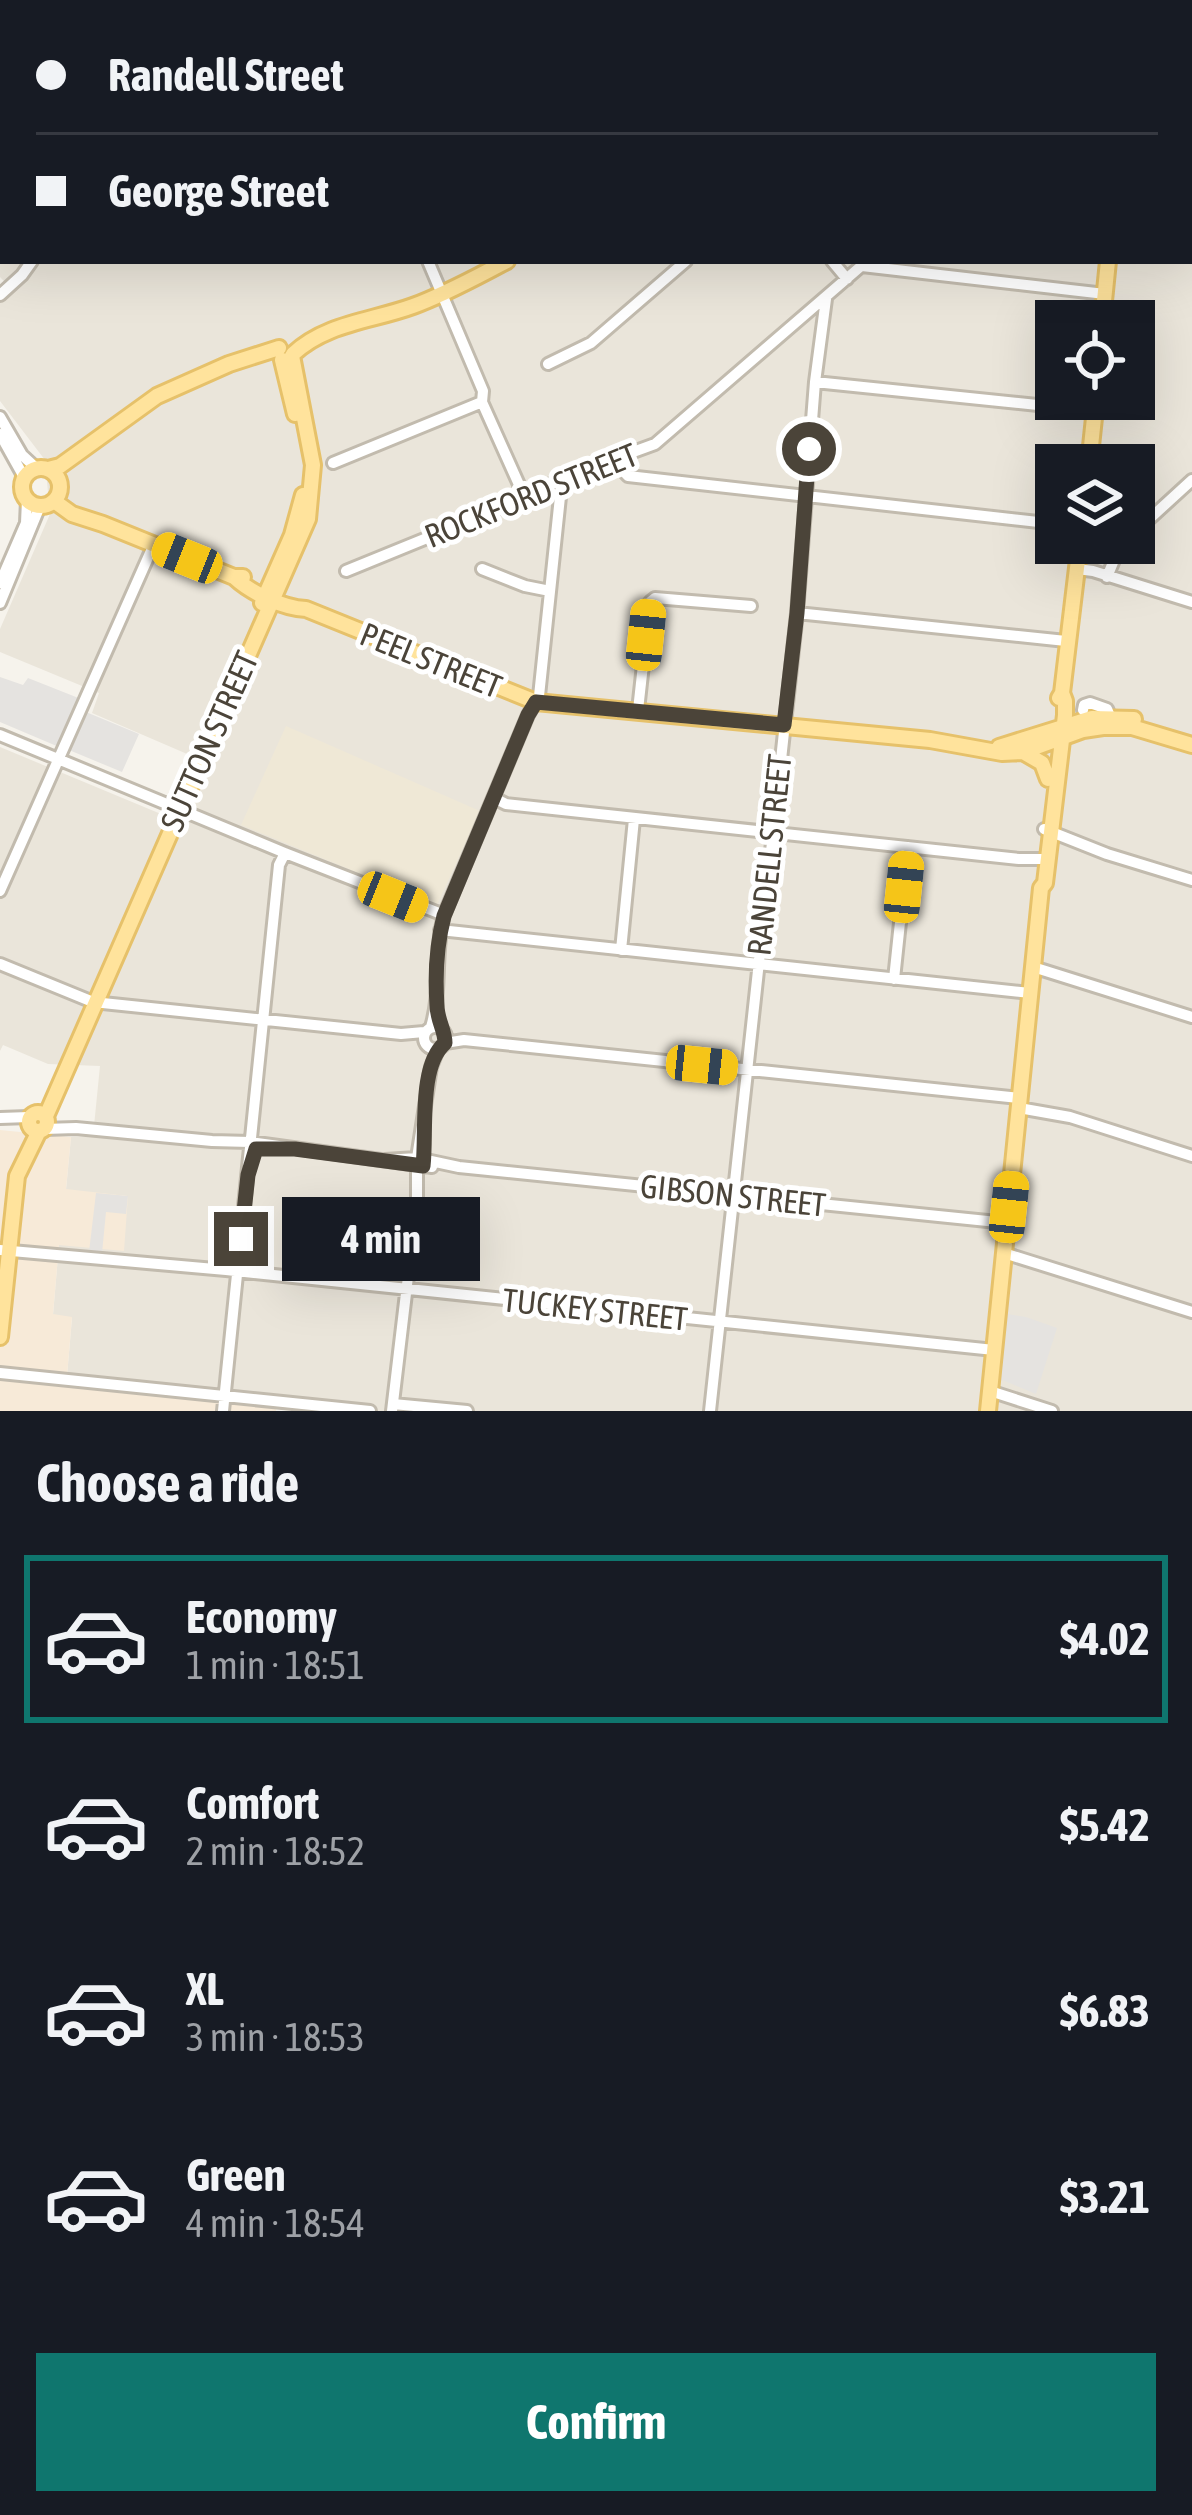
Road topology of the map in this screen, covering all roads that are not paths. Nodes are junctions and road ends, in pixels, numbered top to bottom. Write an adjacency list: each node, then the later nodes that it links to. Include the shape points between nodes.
1 (27, 264): 10 (street)
2 (429, 264): 11 (street)
3 (490, 264): 11 (main road)
4 (500, 264): 11 (main road)
5 (683, 264): 16 (street, via 591,344)
6 (834, 264): 9 (street)
7 (865, 264): 9 (street, ROCKFORD STREET); 12 (street)
8 (1108, 264): 12 (main road)
9 (847, 279): 13 (street, ROCKFORD STREET)
10 (0, 291)
11 (441, 291): 15 (main road, via 314,330); 19 (street)
12 (1105, 294): 14 (main road)
13 (826, 299): 17 (street, RANDELL STREET); 22 (street, ROCKFORD STREET, via 655,444)
14 (1104, 300)
15 (286, 354): 24 (main road, via 229,364 157,396 60,466); 27 (main road, via 163,401 75,464); 41 (main road, SUTTON STREET, via 314,465 312,502)
16 (548, 364)
17 (815, 382): 18 (street); 29 (street, RANDELL STREET)
18 (1035, 400)
19 (482, 402): 23 (street); 28 (street)
20 (0, 417): 24 (street)
21 (0, 434): 24 (street)
22 (612, 460): 25 (street, ROCKFORD STREET); 29 (street, via 628,476)
23 (333, 464)
24 (36, 471): 27 (main road, PEEL STREET, via 54,472); 27 (main road, via 22,487)
25 (562, 478): 28 (street, ROCKFORD STREET); 40 (street)
26 (1192, 480): 30 (street)
27 (48, 497): 32 (main road, PEEL STREET); 39 (street, via 26,523); 43 (street)
28 (525, 498): 36 (street, ROCKFORD STREET)
29 (805, 498): 31 (street); 45 (street, RANDELL STREET)
30 (1155, 514)
31 (1035, 522)
32 (154, 544): 41 (main road, PEEL STREET); 57 (street)
33 (1078, 564): 37 (main road)
34 (1115, 564): 38 (street)
35 (482, 569): 40 (street)
36 (346, 571)
37 (1077, 572): 38 (street); 46 (main road)
38 (1108, 577): 42 (street)
39 (0, 583)
40 (550, 591): 48 (street)
41 (271, 593): 48 (main road, PEEL STREET); 60 (main road, SUTTON STREET)
42 (1192, 602)
43 (0, 603)
44 (752, 606): 49 (street, via 650,602)
45 (797, 613): 46 (street); 51 (street, RANDELL STREET)
46 (1066, 641): 47 (main road)
47 (1064, 697): 50 (main road); 52 (main road, via 1057,701)
48 (536, 702): 49 (main road, PEEL STREET); 59 (street)
49 (638, 710): 51 (main road, PEEL STREET)
50 (1087, 714): 52 (main road); 54 (main road, via 1139,720)
51 (784, 725): 55 (main road, PEEL STREET); 62 (street, RANDELL STREET)
52 (1058, 734): 54 (main road, via 1119,726); 55 (main road, PEEL STREET); 56 (main road, PEEL STREET); 58 (main road); 63 (main road)
53 (0, 735): 57 (street)
54 (1192, 741)
55 (988, 749): 56 (main road, PEEL STREET)
56 (1023, 752): 58 (main road, via 1042,763)
57 (59, 760): 60 (street); 68 (street)
58 (1048, 779): 63 (main road)
59 (494, 798): 61 (street); 69 (street)
60 (176, 808): 65 (street); 77 (main road, SUTTON STREET)
61 (634, 819): 62 (street); 71 (street)
62 (772, 832): 64 (street); 73 (street, RANDELL STREET)
63 (1046, 835): 66 (main road); 67 (street)
64 (908, 847): 66 (street); 75 (street)
65 (285, 853): 69 (street); 79 (street)
66 (1043, 862): 74 (main road)
67 (1192, 880)
68 (0, 891)
69 (444, 916): 70 (street)
70 (440, 931): 71 (street); 80 (street)
71 (621, 950): 73 (street)
72 (0, 964): 77 (street)
73 (757, 964): 75 (street); 81 (street, RANDELL STREET)
74 (1033, 967): 76 (main road); 78 (street)
75 (894, 979): 76 (street)
76 (1030, 993): 82 (main road)
77 (91, 1000): 79 (street); 84 (main road, SUTTON STREET)
78 (1192, 1017)
79 (264, 1019): 80 (street); 85 (street)
80 (434, 1037): 81 (street); 87 (street)
81 (746, 1070): 82 (street); 88 (street, RANDELL STREET)
82 (1019, 1103): 86 (street); 89 (main road)
83 (0, 1119): 84 (street, GIBSON STREET)
84 (37, 1122): 85 (street, GIBSON STREET); 90 (main road, SUTTON STREET)
85 (253, 1146): 87 (street, GIBSON STREET); 92 (street)
86 (1192, 1156)
87 (420, 1162): 88 (street, GIBSON STREET); 94 (street)
88 (733, 1195): 89 (street, GIBSON STREET); 96 (street, RANDELL STREET)
89 (1007, 1223): 91 (main road)
90 (4, 1247): 92 (street, TUCKEY STREET); 93 (main road, SUTTON STREET); 97 (main road, SUTTON STREET)
91 (1004, 1253): 95 (street); 98 (main road)
92 (238, 1271): 94 (street, TUCKEY STREET); 101 (street)
93 (0, 1275)
94 (406, 1289): 96 (street, TUCKEY STREET); 102 (street)
95 (1192, 1312)
96 (719, 1322): 98 (street, TUCKEY STREET); 106 (street, RANDELL STREET)
97 (0, 1337)
98 (994, 1350): 100 (main road)
99 (0, 1373): 101 (street)
100 (990, 1391): 107 (main road); 108 (street)
101 (224, 1395): 103 (street); 104 (street)
102 (392, 1407): 105 (street)
103 (223, 1411)
104 (370, 1411)
105 (467, 1411)
106 (710, 1411)
107 (988, 1411)
108 (1052, 1411)

